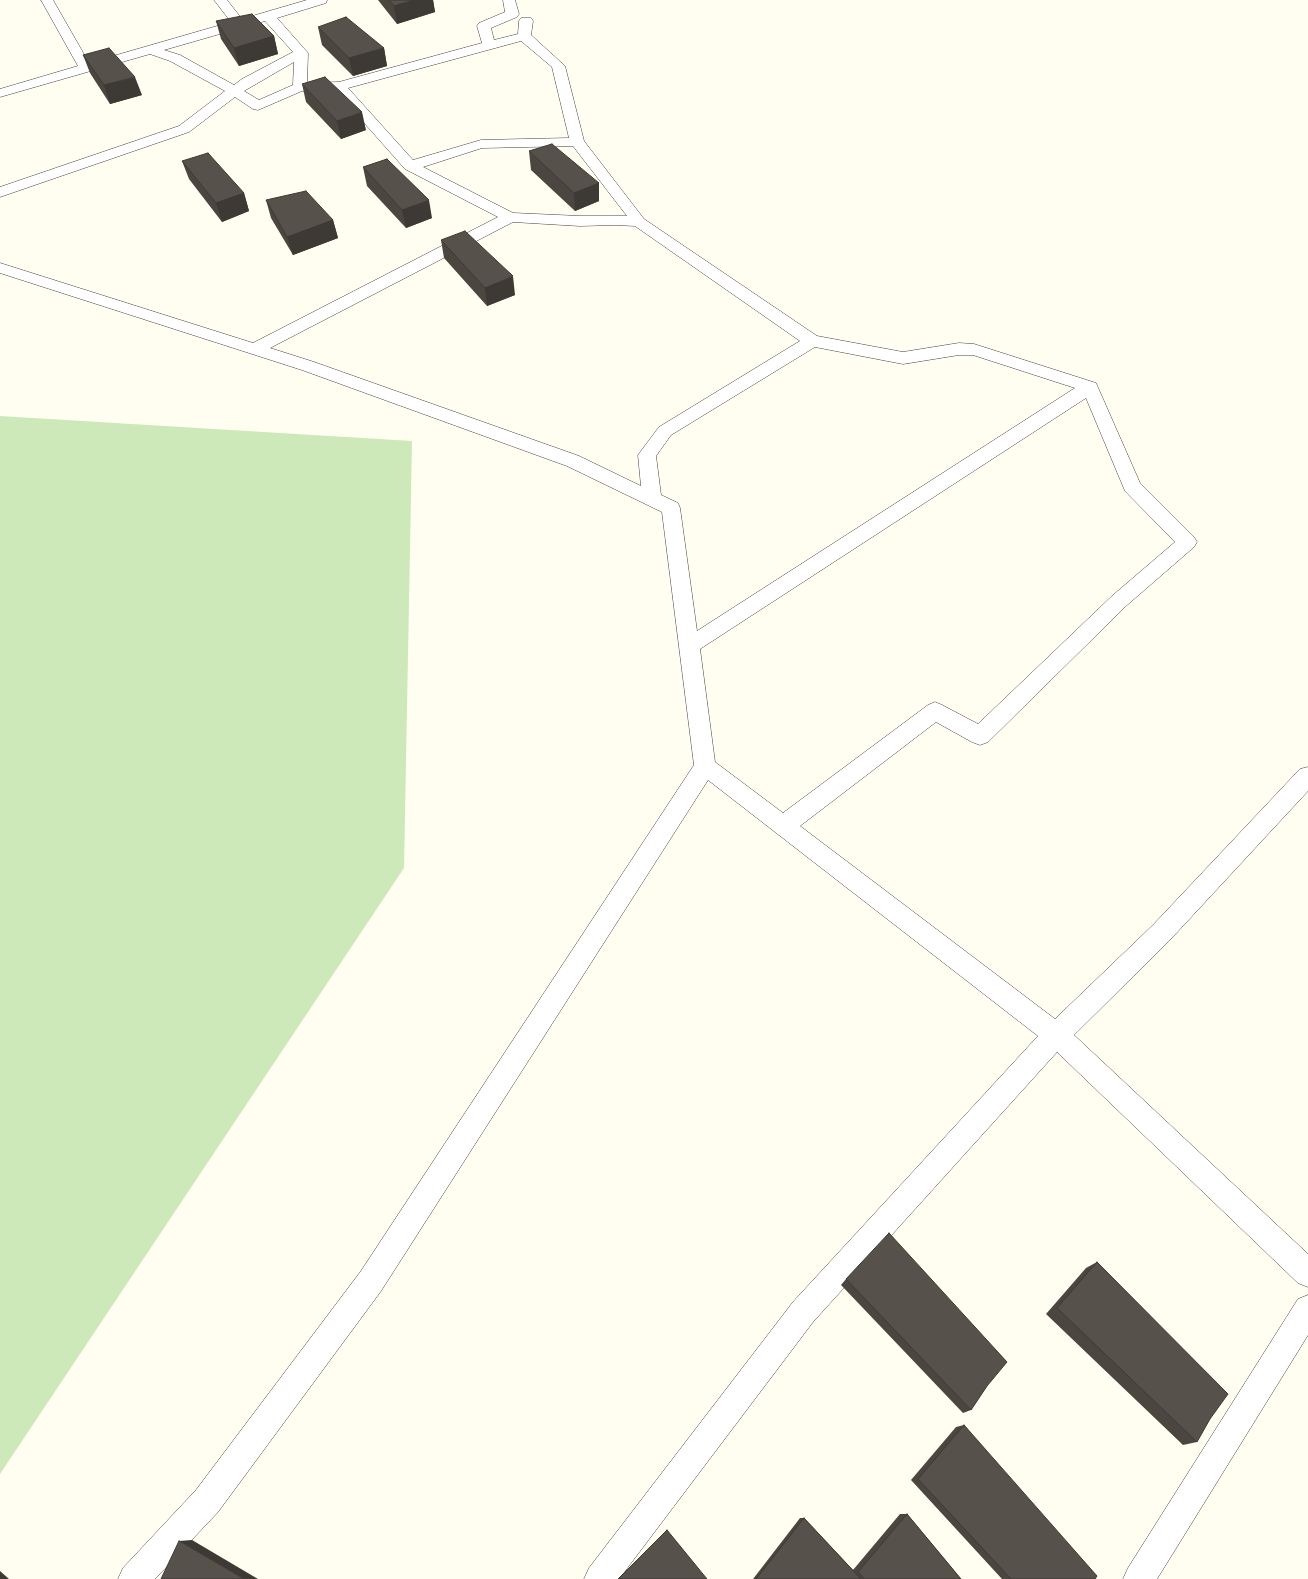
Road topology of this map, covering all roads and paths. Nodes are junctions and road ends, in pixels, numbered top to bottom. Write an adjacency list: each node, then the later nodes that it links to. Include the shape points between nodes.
1 (46, 0): 12 (street)
2 (220, 0): 7 (street)
3 (320, 0): 6 (street)
4 (509, 0): 5 (street)
5 (512, 14): 8 (street, via 526,20); 9 (street, via 484,26)
6 (268, 16): 7 (street); 11 (street)
7 (240, 24): 10 (street)
8 (524, 36): 9 (street); 17 (street, via 558,66)
9 (489, 45): 13 (street)
10 (151, 50): 12 (street); 15 (street, via 175,58)
11 (301, 53): 14 (street); 15 (street)
12 (86, 69): 16 (street)
13 (339, 86): 14 (street); 18 (street)
14 (300, 87): 15 (street, via 258,106)
15 (235, 91): 19 (street, via 184,129)
16 (0, 93)
17 (577, 142): 18 (street, via 481,144); 21 (street)
18 (410, 166): 20 (street)
19 (0, 192)
20 (510, 217): 21 (street); 24 (street)
21 (639, 222): 23 (street)
22 (0, 268): 24 (street)
23 (812, 341): 25 (street, via 902,358 959,349 974,350); 26 (street, via 665,431 647,455)
24 (255, 349): 26 (street, via 572,461)
25 (1090, 387): 27 (street); 30 (street, via 1132,486 1187,542 1119,601 980,736 935,711)
26 (652, 499): 27 (street, via 671,508)
27 (689, 646): 28 (street)
28 (705, 766): 30 (street); 34 (street, via 371,1281 207,1501)
29 (1308, 776): 31 (street, via 1161,933)
30 (783, 826): 31 (street)
31 (1056, 1035): 32 (street); 35 (street, via 803,1312)
32 (1308, 1273)
33 (1308, 1309): 36 (street)
34 (134, 1579)
35 (600, 1579)
36 (1138, 1579)

